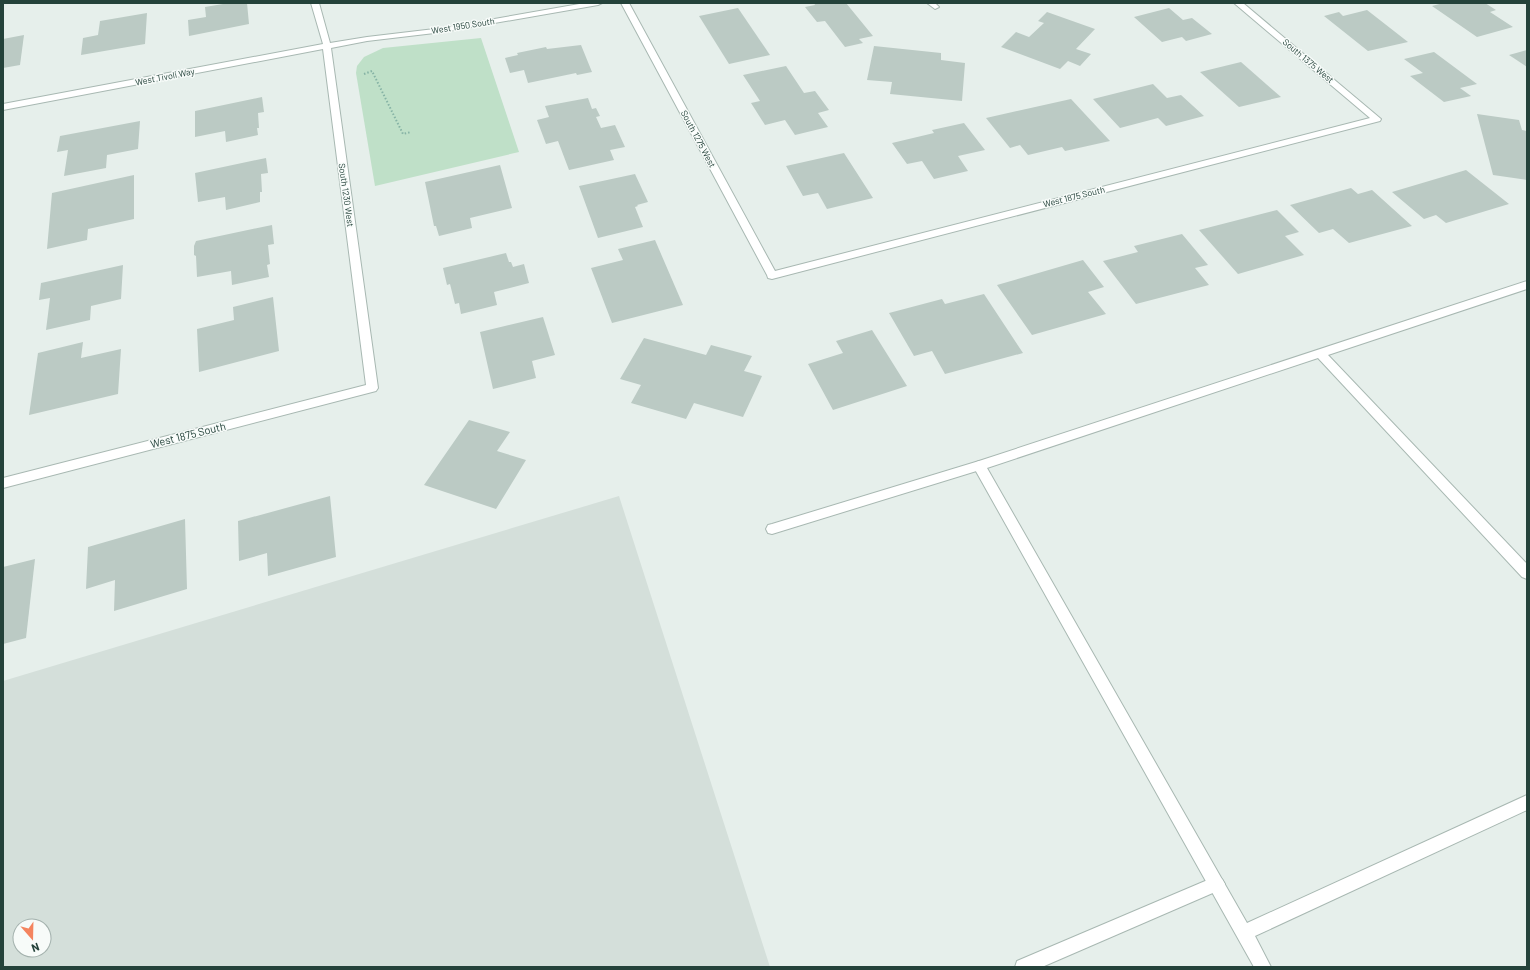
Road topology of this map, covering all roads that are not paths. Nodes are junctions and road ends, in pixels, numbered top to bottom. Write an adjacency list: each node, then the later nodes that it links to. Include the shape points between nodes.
1 (315, 3): 5 (street, South 1230 West)
2 (598, 3): 5 (street, West 1950 South, via 443,30)
3 (625, 3): 8 (street, South 1275 West)
4 (1238, 3): 7 (street, South 1375 West)
5 (327, 46): 6 (street, West Tivoli Way); 11 (street, South 1230 West)
6 (3, 107)
7 (1377, 119): 8 (street, West 1875 South)
8 (772, 275)
9 (1527, 285): 10 (street)
10 (1320, 354): 12 (street); 15 (street)
11 (372, 388): 13 (street, West 1875 South)
12 (980, 466): 14 (street); 17 (street)
13 (3, 482)
14 (772, 529)
15 (1527, 573)
16 (1527, 802): 18 (street)
17 (1216, 884): 18 (street); 19 (street)
18 (1244, 933): 20 (street)
19 (1023, 967)
20 (1263, 967)

